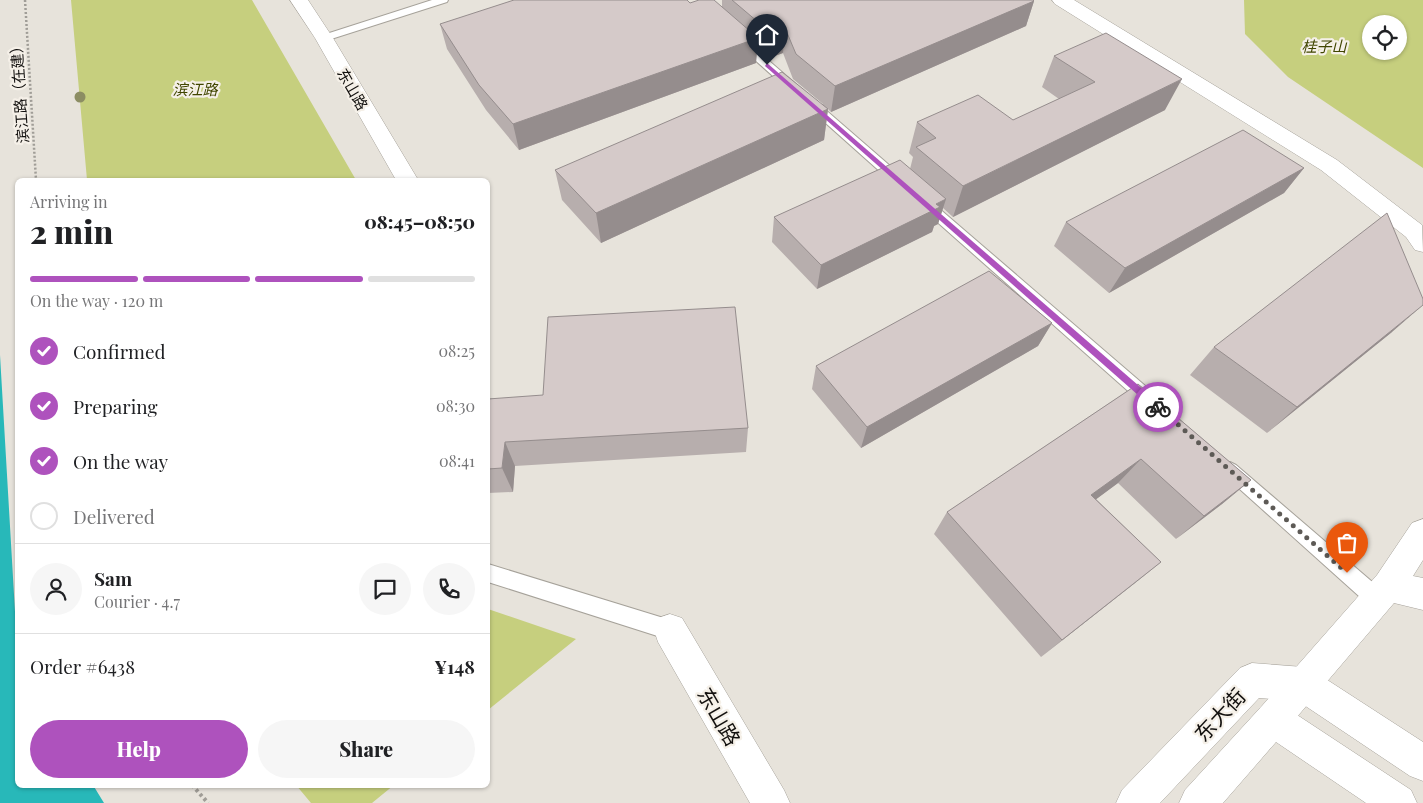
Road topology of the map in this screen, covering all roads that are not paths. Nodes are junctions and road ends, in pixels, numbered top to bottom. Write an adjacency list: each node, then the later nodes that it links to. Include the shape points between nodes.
1 (299, 0): 5 (street, 东山路)
2 (443, 0): 5 (lane)
3 (1061, 0): 7 (street, via 1329,165 1414,231)
4 (730, 33): 8 (lane)
5 (324, 38): 6 (street, 东山路)
6 (403, 178)
7 (1423, 244)
8 (1159, 408)
9 (1219, 461): 12 (lane)
10 (1423, 533): 12 (street)
11 (490, 574): 14 (lane)
12 (1382, 593): 13 (street); 15 (street)
13 (1423, 594)
14 (670, 630): 18 (street, 东山路)
15 (1302, 684): 16 (street); 17 (street, 东大街); 19 (street, 东大街, via 1252,680)
16 (1273, 719): 20 (street); 21 (street)
17 (1423, 763)
18 (770, 803)
19 (1135, 803)
20 (1198, 803)
21 (1398, 803)

